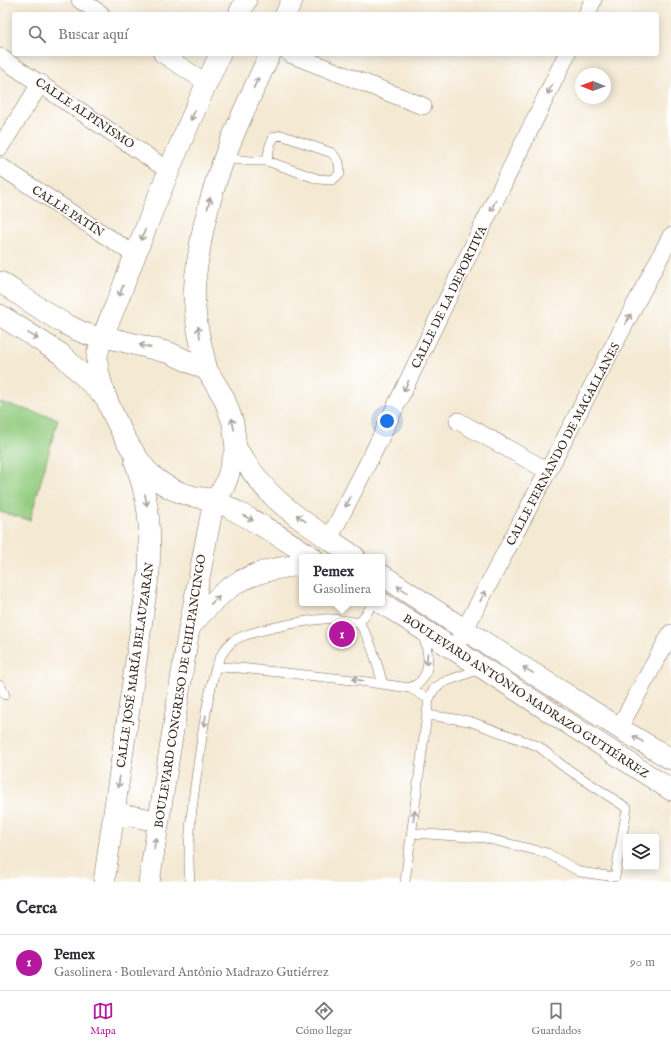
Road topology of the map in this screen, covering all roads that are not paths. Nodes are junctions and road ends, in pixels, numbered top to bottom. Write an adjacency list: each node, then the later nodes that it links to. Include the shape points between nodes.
1 (80, 0): 3 (street)
2 (593, 0): 4 (street)
3 (98, 12)
4 (587, 12)
5 (165, 56): 12 (street)
6 (219, 56): 12 (street)
7 (269, 56): 15 (street, one-way to 7)
8 (295, 56): 13 (street)
9 (566, 56): 31 (street, CALLE DE LA DEPORTIVA, one-way to 31, via 378,444)
10 (0, 57): 11 (street, CALLE ALPINISMO)
11 (41, 83): 14 (street); 18 (street, CALLE ALPINISMO)
12 (207, 84): 18 (street, one-way to 18)
13 (423, 106)
14 (0, 147)
15 (224, 158): 16 (lane); 24 (street, one-way to 15, via 195,307 195,274 202,229 214,183)
16 (267, 161): 16 (lane, via 318,179 332,180 340,174 339,162 332,153 281,135 274,137)
17 (0, 166): 20 (street, CALLE PATÍN)
18 (169, 171): 20 (street, one-way to 20)
19 (671, 236): 29 (street, CALLE FERNANDO DE MAGALLANES, one-way to 19)
20 (135, 255): 23 (street, one-way to 23)
21 (0, 282): 23 (street, via 72,328)
22 (0, 315): 25 (street, one-way to 25, via 61,354)
23 (103, 338): 24 (street, one-way to 23, via 170,353); 25 (street, via 97,364)
24 (207, 370): 27 (street, one-way to 24, via 234,423 224,398)
25 (107, 400): 28 (street)
26 (458, 421): 29 (street)
27 (236, 448): 30 (street, via 224,487); 31 (street, one-way to 27, via 268,492)
28 (131, 449): 30 (street, via 153,478 170,489); 55 (street, CALLE JOSÉ MARÍA BELAUZARÁN, one-way to 55, via 144,488 148,513 150,565)
29 (548, 470): 41 (street, CALLE FERNANDO DE MAGALLANES, one-way to 29)
30 (214, 500): 32 (street, one-way to 32, via 261,524); 40 (street, BOULEVARD CONGRESO DE CHILPANCINGO)
31 (329, 538): 33 (street)
32 (307, 554)
33 (351, 554)
34 (299, 565): 40 (street, one-way to 34, via 212,602 239,581 269,570)
35 (385, 578): 41 (street, BOULEVARD ANTÔNIO MADRAZO GUTIÉRREZ, one-way to 35)
36 (385, 605): 39 (street, BOULEVARD ANTÔNIO MADRAZO GUTIÉRREZ)
37 (372, 606): 38 (lane)
38 (359, 623): 44 (lane, via 323,619 244,636 232,642 223,652); 46 (lane, via 367,637)
39 (417, 626): 43 (street, BOULEVARD ANTÔNIO MADRAZO GUTIÉRREZ); 48 (lane, one-way to 48, via 426,643 428,661 421,681)
40 (189, 629): 56 (street, BOULEVARD CONGRESO DE CHILPANCINGO)
41 (465, 630): 43 (street, CALLE FERNANDO DE MAGALLANES); 52 (street, BOULEVARD ANTÔNIO MADRAZO GUTIÉRREZ, one-way to 41)
42 (671, 632): 52 (street)
43 (454, 650): 45 (street, BOULEVARD ANTÔNIO MADRAZO GUTIÉRREZ)
44 (216, 667): 46 (lane, one-way to 44); 60 (lane, one-way to 60, via 207,708 192,810)
45 (484, 668): 50 (lane, via 444,682 434,690); 54 (street, BOULEVARD ANTÔNIO MADRAZO GUTIÉRREZ)
46 (383, 684): 48 (lane)
47 (0, 685): 49 (lane)
48 (410, 688): 50 (lane)
49 (5, 695)
50 (429, 699): 51 (lane)
51 (426, 715): 57 (lane, one-way to 51); 57 (lane, via 469,721 538,746 627,808 616,877 580,872 548,853 485,838)
52 (619, 728): 53 (street, BOULEVARD ANTÔNIO MADRAZO GUTIÉRREZ, one-way to 52)
53 (671, 759)
54 (671, 790)
55 (114, 812): 56 (street); 58 (street, CALLE JOSÉ MARÍA BELAUZARÁN)
56 (158, 821): 59 (street, BOULEVARD CONGRESO DE CHILPANCINGO, one-way to 56)
57 (412, 834): 61 (lane)
58 (104, 882)
59 (149, 882)
60 (190, 882)
61 (405, 882)

